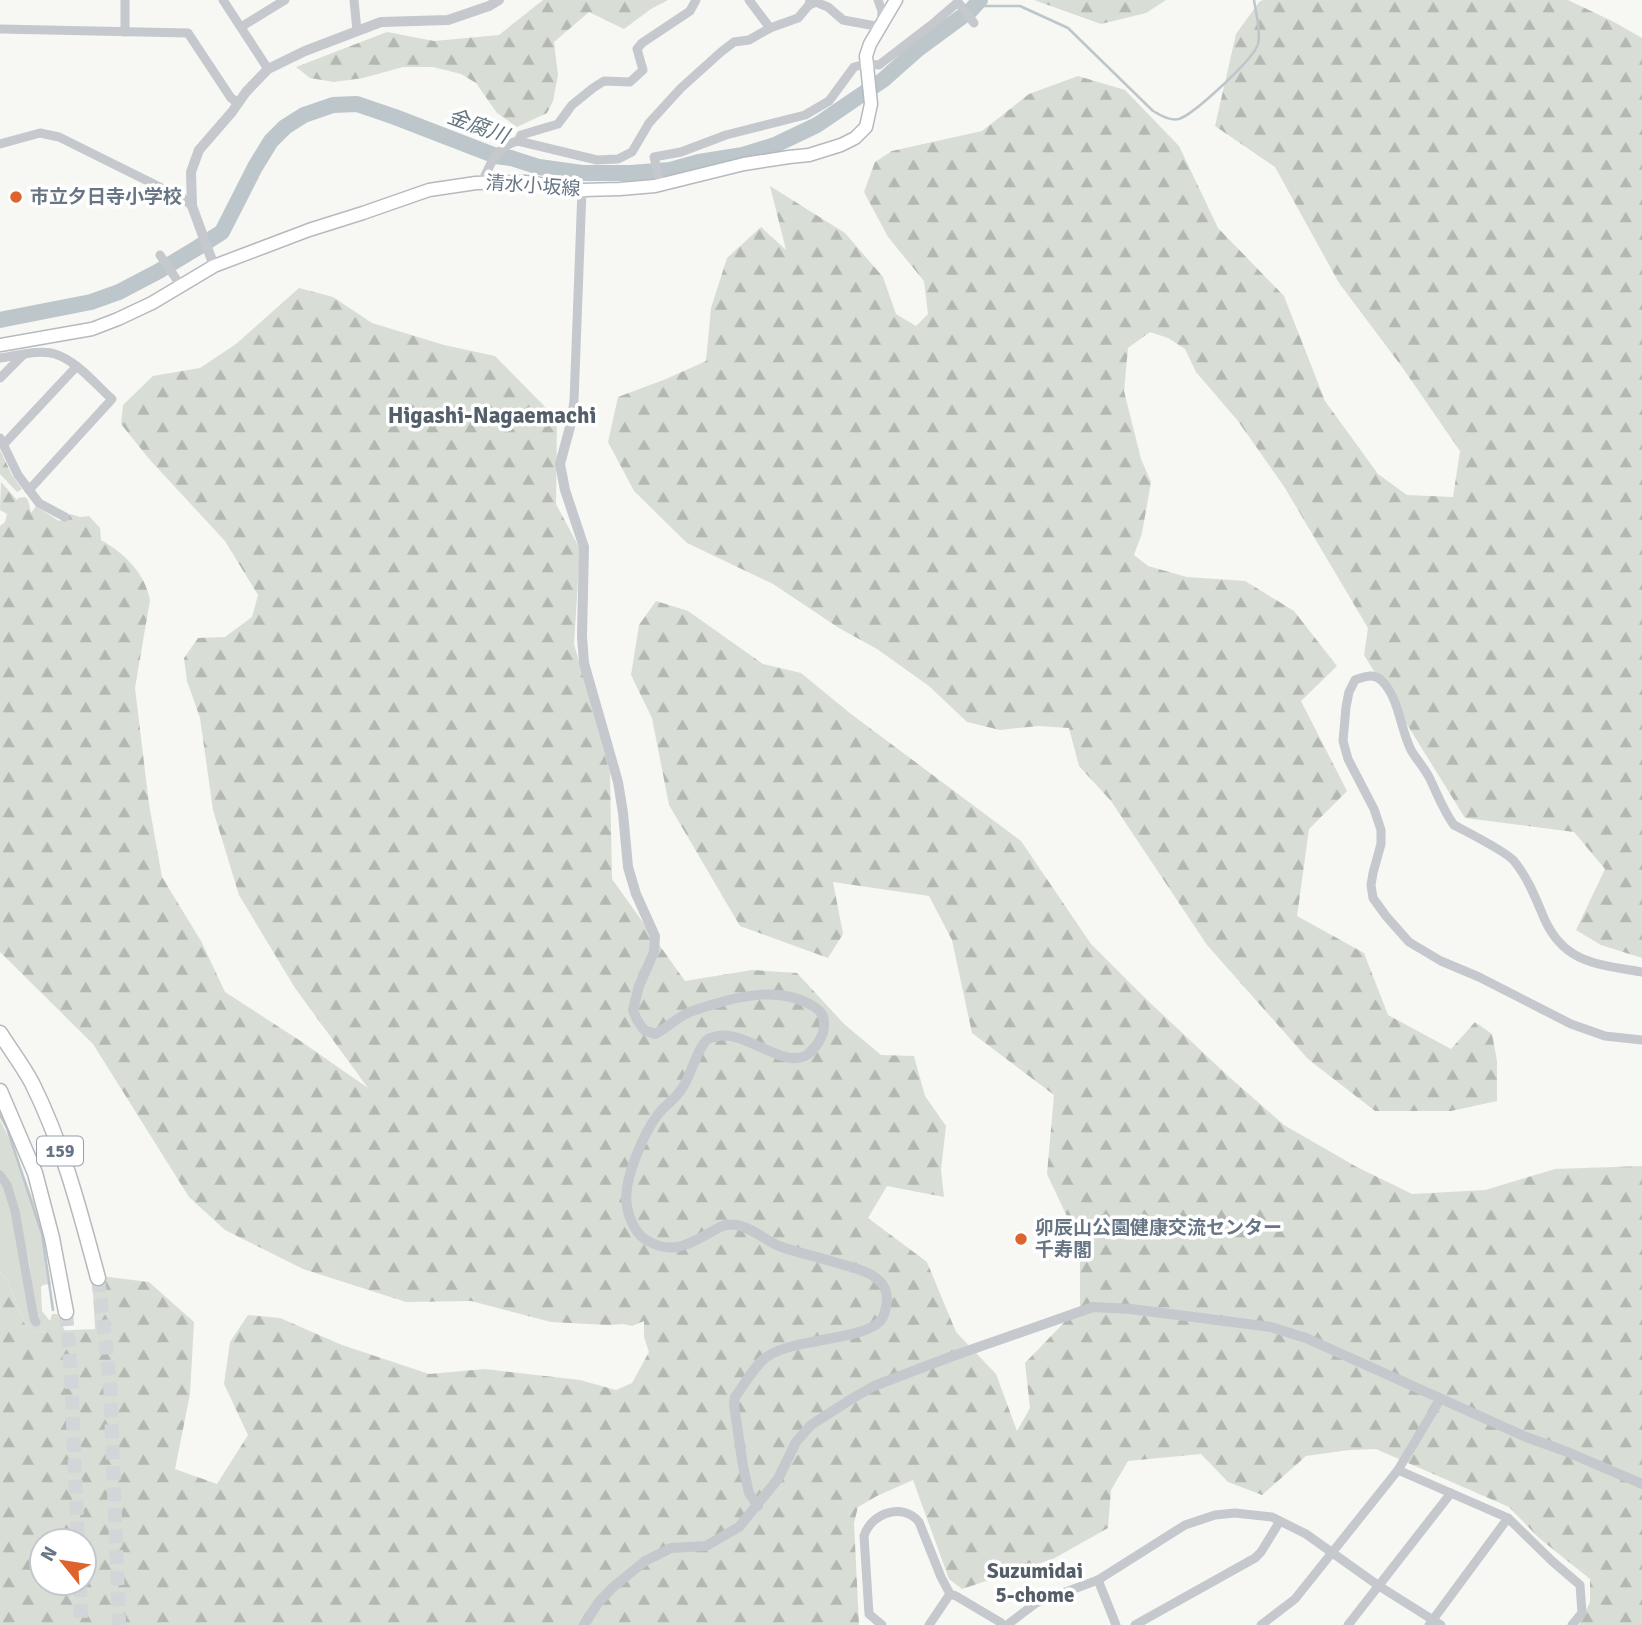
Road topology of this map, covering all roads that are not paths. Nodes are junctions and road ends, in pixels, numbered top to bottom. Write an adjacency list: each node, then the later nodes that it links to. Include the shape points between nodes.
1 (125, 0): 17 (street)
2 (223, 0): 12 (street)
3 (285, 0): 12 (street)
4 (354, 0): 16 (street)
5 (499, 0): 16 (street, via 448,20 381,22)
6 (696, 0): 21 (street, via 690,11 637,49 643,70 636,78 604,81 572,105 558,124 521,135)
7 (749, 0): 14 (street)
8 (878, 0): 13 (street)
9 (897, 0): 13 (main road, 清水小坂線)
10 (809, 3): 13 (street, via 828,7 843,20); 14 (street, via 798,18)
11 (974, 23): 18 (street, via 958,2 879,65)
12 (241, 27): 19 (street)
13 (881, 27): 18 (main road, 清水小坂線, via 870,44)
14 (771, 28): 21 (street, via 721,52 649,123 632,152 618,159 597,160)
15 (0, 29): 17 (street)
16 (357, 31): 19 (street)
17 (125, 33): 20 (street, via 188,33)
18 (866, 68): 24 (street, via 854,66 830,101 805,115 654,157); 24 (main road, 清水小坂線, via 871,104 866,127 855,138 809,155)
19 (268, 69): 20 (street)
20 (238, 103): 26 (street, via 199,150 191,172)
21 (514, 142): 23 (street, via 491,161)
22 (0, 144): 26 (street, via 40,133 59,137 184,198)
23 (482, 182): 25 (main road, 清水小坂線); 28 (main road, 清水小坂線, via 429,190)
24 (658, 184): 25 (main road, 清水小坂線)
25 (582, 190): 35 (street)
26 (194, 212): 28 (street)
27 (160, 255): 29 (street)
28 (212, 261): 29 (main road, 清水小坂線)
29 (179, 282): 30 (main road, 清水小坂線, via 152,303 92,329)
30 (0, 345)
31 (23, 355): 32 (street); 33 (street, via 53,353); 34 (street)
32 (0, 358)
33 (76, 367): 36 (street); 37 (street, via 112,399)
34 (0, 378)
35 (570, 427): 51 (street, via 561,464 584,547 584,663 618,782 628,867 655,936 654,952 634,1002 637,1020 644,1030 655,1034 684,1014 735,997 766,995 801,999 820,1011 825,1029 806,1056 794,1058 731,1035 707,1039 681,1091 644,1137 629,1177 626,1203 630,1218 640,1238 658,1247 679,1248 724,1225 739,1225 781,1247 880,1279 887,1299 882,1319 867,1330 781,1349 765,1357 735,1397 743,1466 749,1493)
36 (2, 441): 37 (street)
37 (29, 490): 38 (street, via 39,503)
38 (65, 517)
39 (1642, 972): 41 (street, via 1586,961 1555,940 1513,859 1448,817 1411,751 1392,696 1381,680 1367,676 1355,680 1347,700 1343,741 1381,830 1371,886 1373,898 1386,916 1409,943 1571,1024 1605,1036)
40 (0, 1033): 44 (highway, 159, via 30,1081 54,1133)
41 (1642, 1040)
42 (0, 1091): 45 (highway, 159, via 35,1173)
43 (0, 1175): 46 (street, via 15,1211)
44 (98, 1278)
45 (66, 1312)
46 (36, 1322)
47 (1441, 1398): 48 (street); 49 (street); 51 (street, via 1271,1327 1093,1307 950,1357 853,1398 811,1425 796,1442)
48 (1398, 1469): 50 (street); 54 (street)
49 (1642, 1483)
50 (1451, 1493): 52 (street); 56 (street)
51 (758, 1506): 59 (street, via 739,1527 706,1546 671,1548 645,1561 612,1588)
52 (1508, 1518): 58 (street); 67 (street, via 1580,1584 1582,1613)
53 (1280, 1521): 54 (street); 55 (street, via 1235,1513 1215,1515 1185,1525); 64 (street, via 1255,1558)
54 (1332, 1552): 56 (street); 65 (street, via 1295,1598)
55 (1098, 1580): 62 (street, via 1036,1603); 63 (street)
56 (1379, 1586): 58 (street); 66 (street)
57 (950, 1594): 60 (street, via 919,1522 913,1515 890,1511 867,1527 864,1536 869,1614); 61 (street); 62 (street)
58 (1434, 1623)
59 (584, 1625)
60 (882, 1625)
61 (929, 1625)
62 (1005, 1625)
63 (1116, 1625)
64 (1135, 1625)
65 (1261, 1625)
66 (1348, 1625)
67 (1572, 1625)

